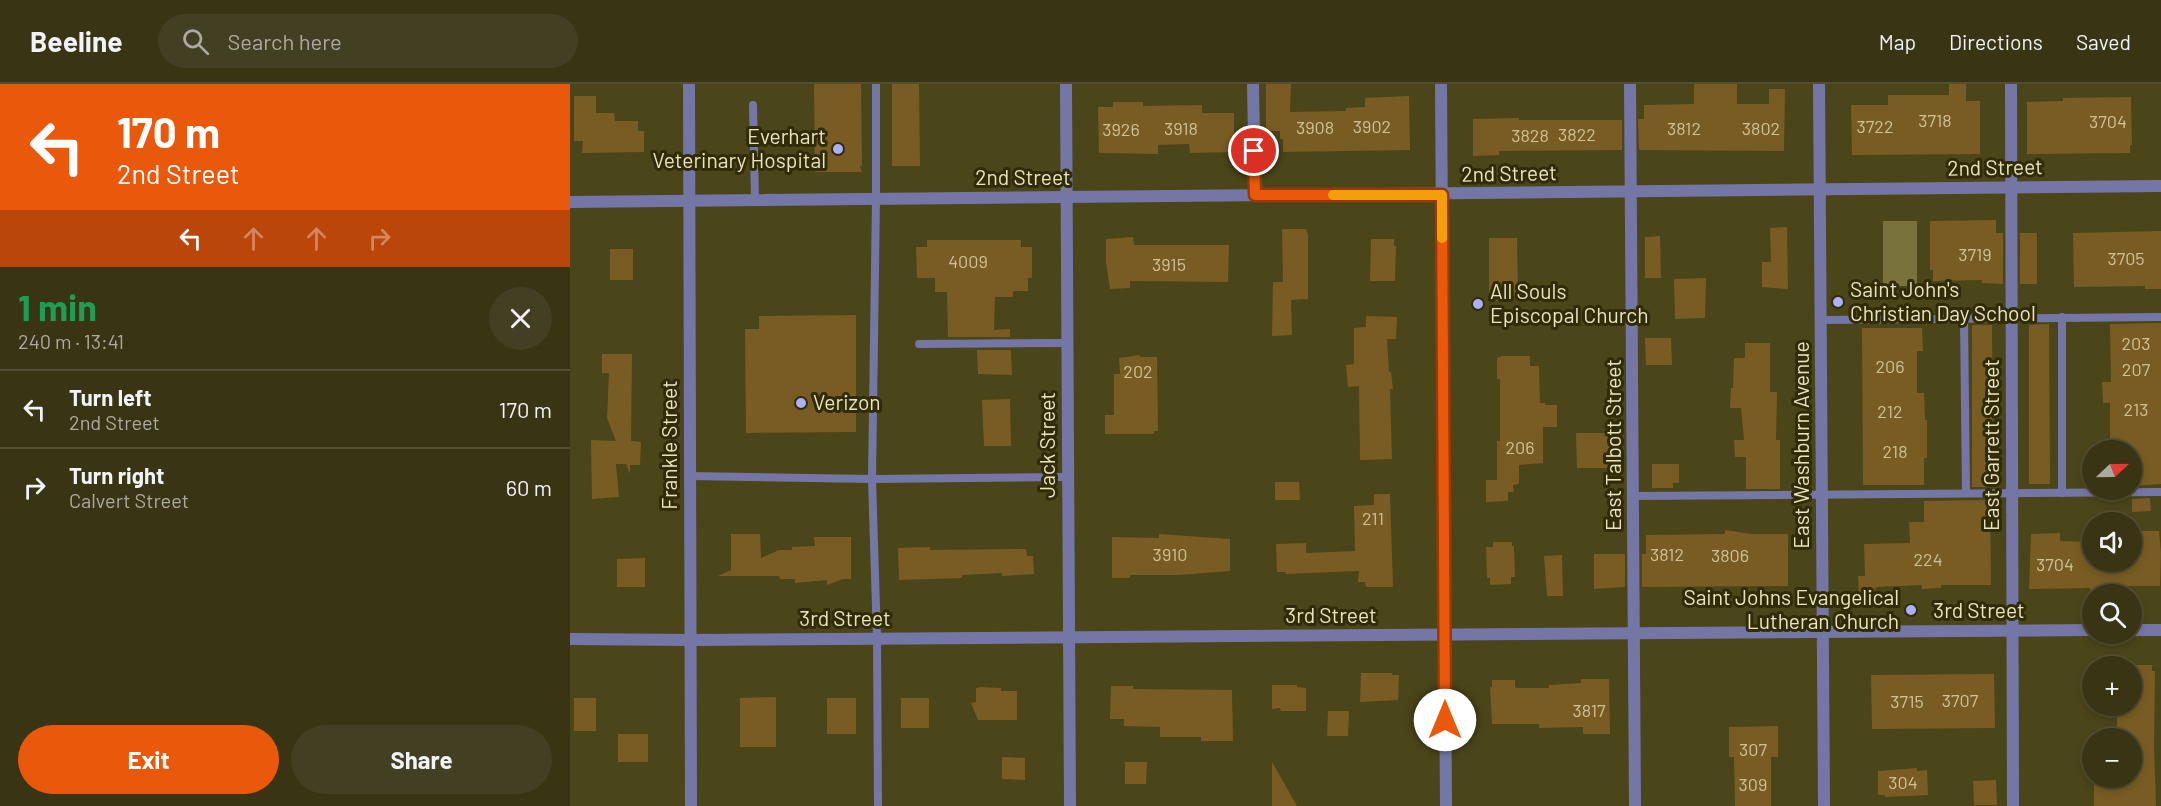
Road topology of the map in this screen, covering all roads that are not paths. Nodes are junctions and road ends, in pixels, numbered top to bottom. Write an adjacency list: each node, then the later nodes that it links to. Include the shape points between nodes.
1 (688, 84): 19 (street, Frankle Street)
2 (876, 84): 17 (lane)
3 (1066, 84): 16 (street, Jack Street)
4 (1252, 84): 14 (street)
5 (1441, 84): 15 (street)
6 (1630, 84): 13 (street, East Talbott Street)
7 (1819, 84): 12 (street, East Washburn Avenue)
8 (2010, 84): 11 (street, East Garrett Street)
9 (753, 105): 18 (lane)
10 (2161, 186): 11 (street, 2nd Street)
11 (2011, 188): 12 (street, 2nd Street); 23 (street, East Garrett Street)
12 (1820, 189): 13 (street, 2nd Street); 25 (street, East Washburn Avenue)
13 (1632, 191): 15 (street, 2nd Street); 36 (street, East Talbott Street)
14 (1255, 195): 15 (street, 2nd Street); 16 (street, 2nd Street)
15 (1442, 195): 43 (street)
16 (1066, 198): 17 (street, 2nd Street); 26 (street, Jack Street)
17 (876, 199): 18 (street, 2nd Street); 30 (lane)
18 (755, 200): 19 (street, 2nd Street)
19 (689, 201): 20 (street, 2nd Street); 28 (street, Frankle Street)
20 (570, 202)
21 (2161, 317): 24 (lane)
22 (1964, 318): 23 (lane); 25 (lane); 32 (lane)
23 (2011, 318): 24 (lane); 33 (street, East Garrett Street)
24 (2061, 318): 34 (lane)
25 (1821, 320): 35 (street, East Washburn Avenue)
26 (1068, 343): 27 (lane); 29 (street, Jack Street)
27 (919, 344)
28 (690, 476): 30 (lane); 47 (street, Frankle Street)
29 (1068, 477): 30 (lane); 44 (street, Jack Street)
30 (872, 479): 46 (lane)
31 (2161, 492): 34 (lane)
32 (1966, 493): 33 (lane); 35 (lane)
33 (2012, 493): 34 (lane); 40 (street, East Garrett Street)
34 (2062, 493)
35 (1822, 494): 36 (lane); 41 (street, East Washburn Avenue)
36 (1634, 496): 42 (street, East Talbott Street)
37 (2082, 630): 40 (street, 3rd Street)
38 (2142, 630): 39 (street)
39 (2161, 630)
40 (2013, 631): 41 (street, 3rd Street); 54 (street, East Garrett Street)
41 (1823, 632): 42 (street, 3rd Street); 53 (street, East Washburn Avenue)
42 (1634, 633): 43 (street, 3rd Street); 52 (street, East Talbott Street)
43 (1445, 635): 44 (street, 3rd Street); 51 (street)
44 (1069, 637): 46 (street, 3rd Street); 50 (street, Jack Street)
45 (570, 639): 47 (street, 3rd Street)
46 (878, 639): 47 (street, 3rd Street); 49 (lane)
47 (691, 640): 48 (street, Frankle Street)
48 (692, 806)
49 (878, 806)
50 (1070, 806)
51 (1446, 806)
52 (1635, 806)
53 (1824, 806)
54 (2013, 806)

